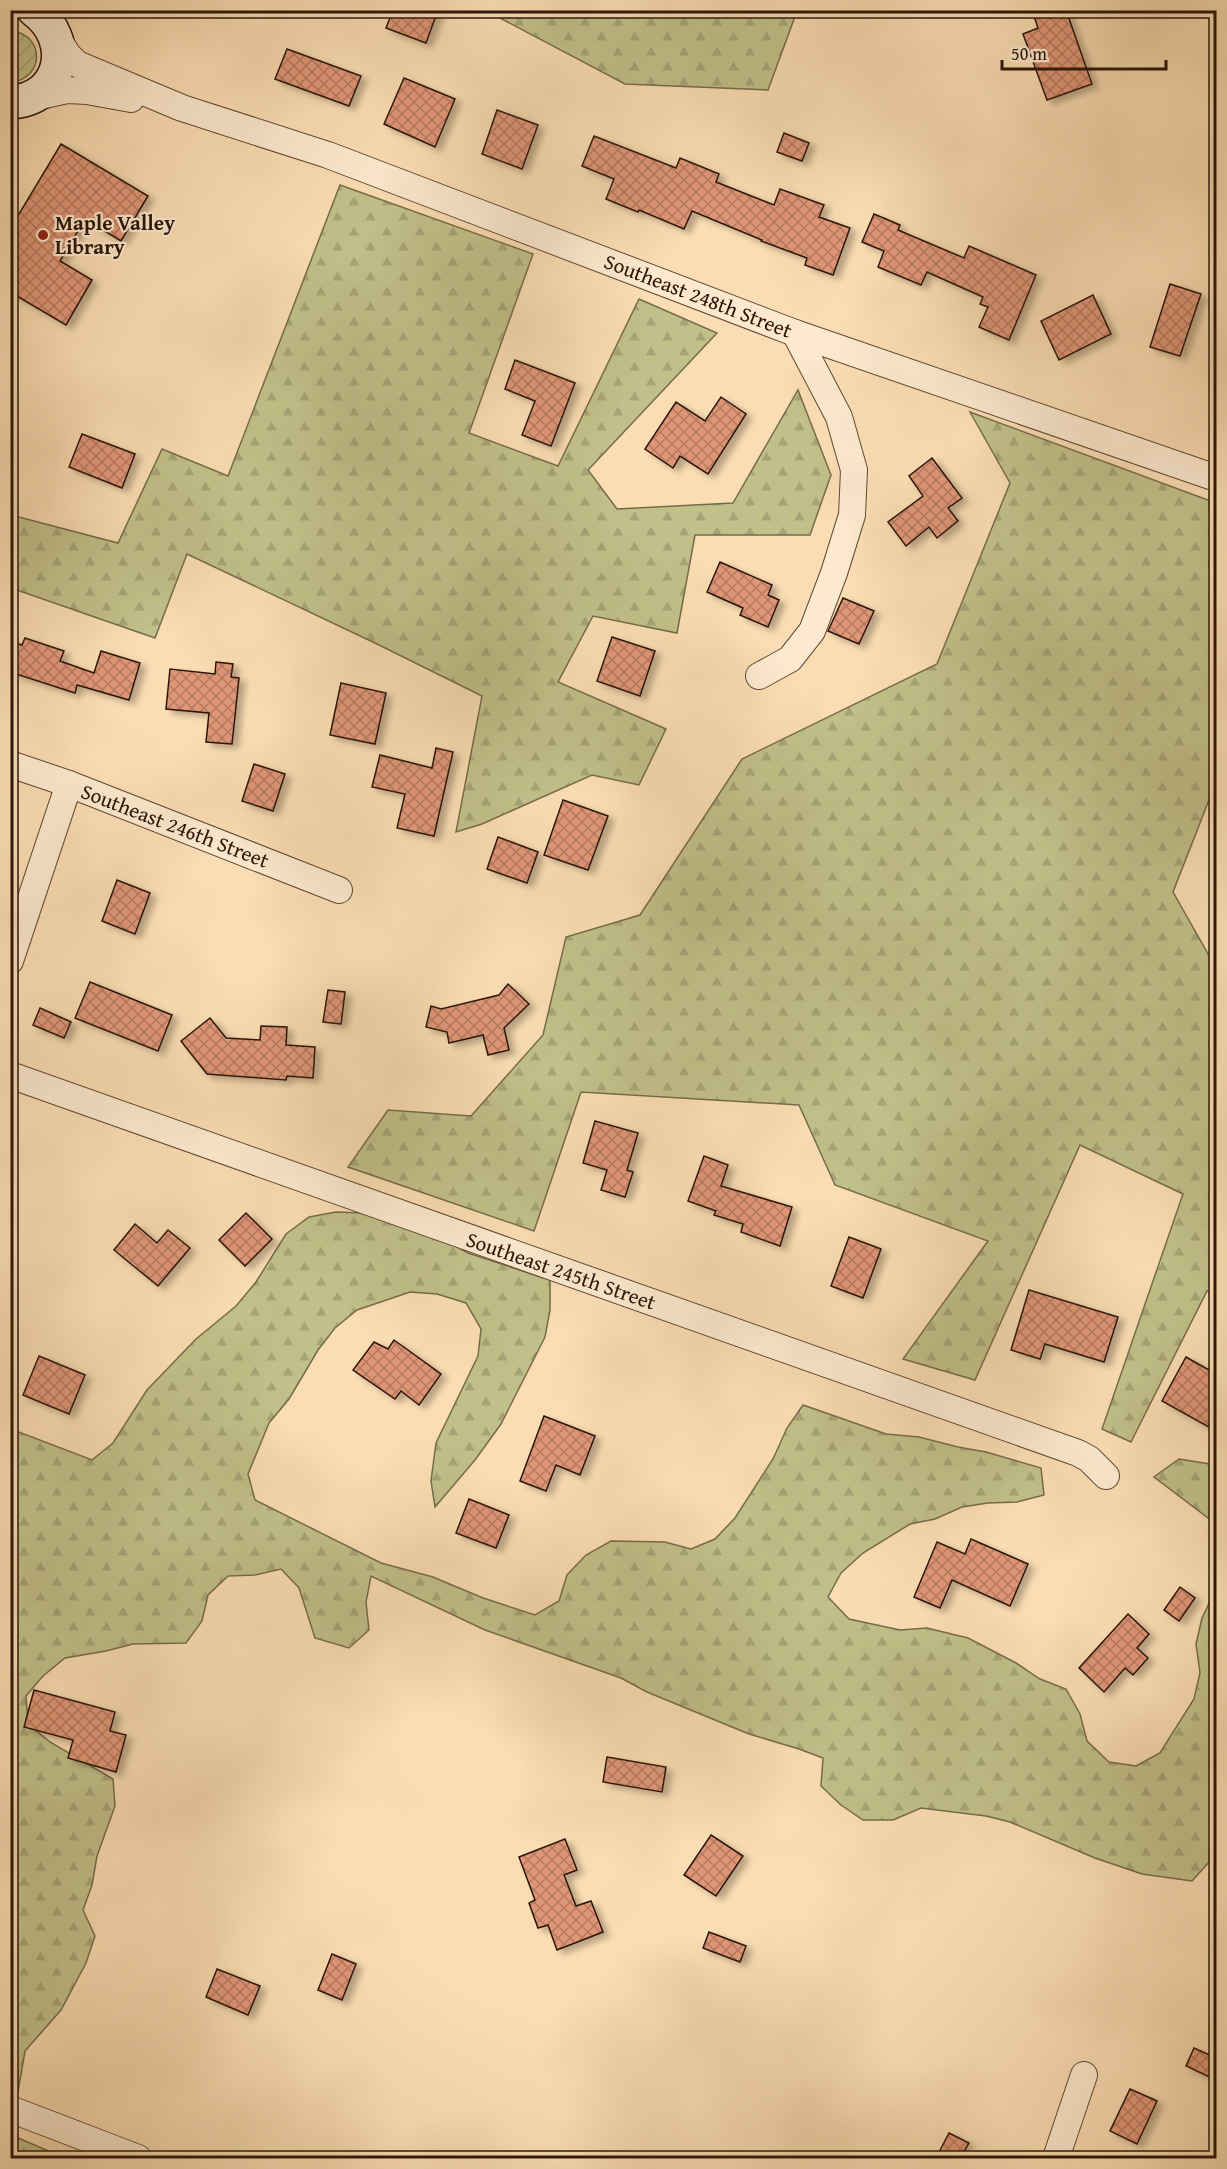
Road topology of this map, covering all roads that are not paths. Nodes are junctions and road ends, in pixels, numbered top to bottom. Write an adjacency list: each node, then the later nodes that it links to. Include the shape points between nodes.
1 (48, 20): 2 (street, via 59,52 54,75 48,84); 3 (street, Southeast 248th Street, via 77,64)
2 (19, 104): 3 (street, Southeast 248th Street, via 67,90)
3 (182, 108): 4 (street, Southeast 248th Street, via 328,155)
4 (795, 333): 5 (street, Southeast 248th Street); 6 (street, via 839,417 854,470 852,515 812,631 790,659)
5 (1216, 478)
6 (759, 676)
7 (10, 764): 8 (street, Southeast 246th Street)
8 (69, 784): 9 (street, Southeast 246th Street); 10 (street)
9 (339, 890)
10 (10, 961)
11 (10, 1075): 12 (street, Southeast 245th Street, via 1078,1453)
12 (1106, 1476)
13 (1084, 2075): 16 (street)
14 (10, 2109): 15 (street)
15 (138, 2158)
16 (1056, 2158)

